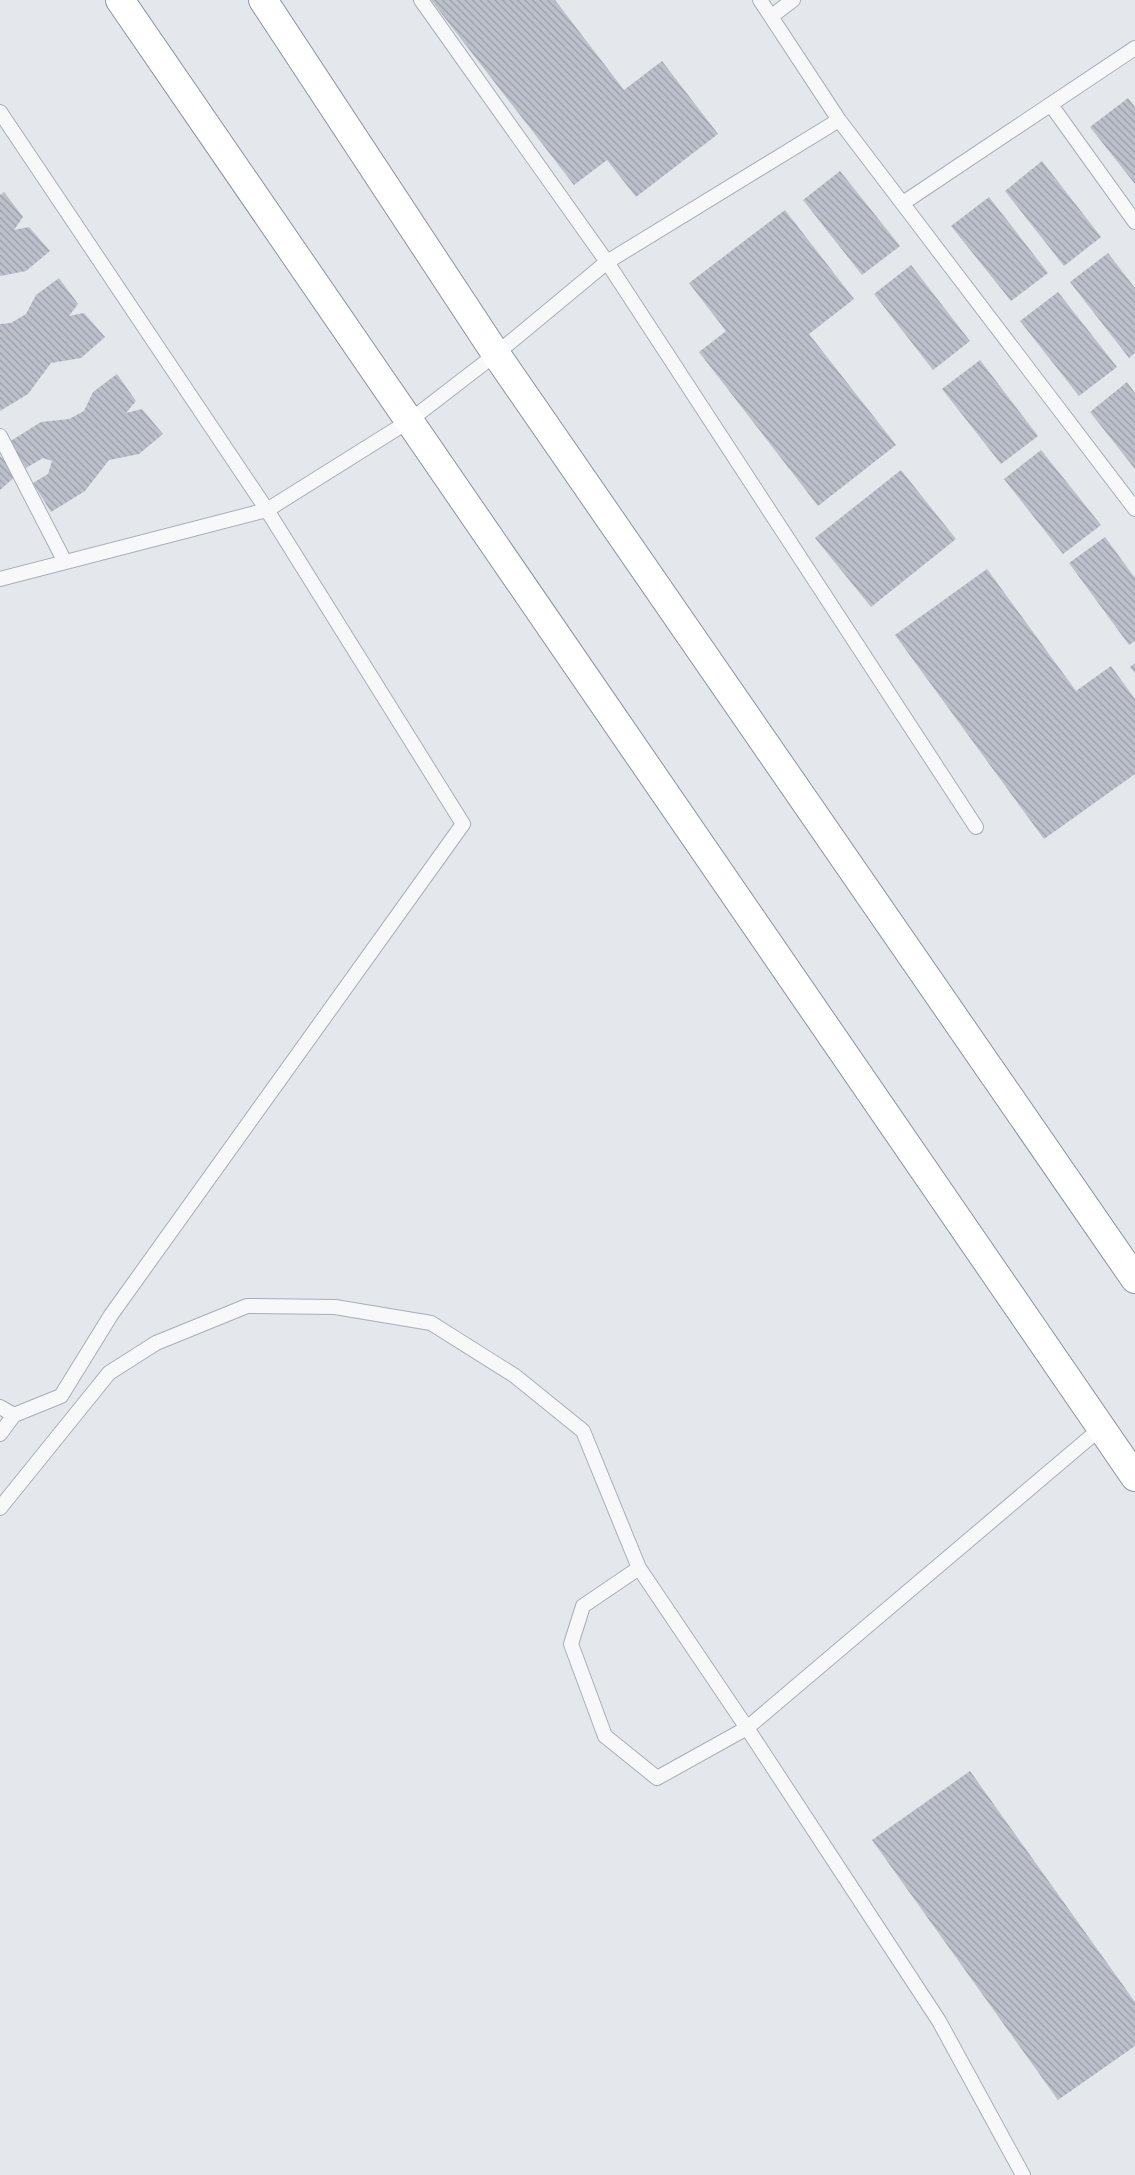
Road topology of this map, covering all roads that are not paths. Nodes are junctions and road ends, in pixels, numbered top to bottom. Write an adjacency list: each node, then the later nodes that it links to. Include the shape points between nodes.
1 (120, 0): 15 (highway)
2 (263, 0): 14 (highway)
3 (421, 0): 13 (lane)
4 (760, 0): 6 (lane)
5 (794, 0): 6 (lane)
6 (772, 16): 10 (lane)
7 (1135, 48): 8 (lane)
8 (1051, 105): 11 (lane); 12 (lane)
9 (0, 112): 18 (lane)
10 (839, 120): 11 (lane); 13 (lane)
11 (903, 204): 17 (lane)
12 (1135, 222)
13 (607, 262): 14 (lane); 21 (lane)
14 (496, 354): 15 (lane); 22 (highway)
15 (409, 421): 18 (lane); 25 (highway)
16 (0, 436): 19 (lane)
17 (1135, 508)
18 (267, 510): 19 (lane); 24 (lane, via 463,824 111,1315 61,1396)
19 (64, 562): 20 (lane)
20 (0, 578)
21 (976, 826)
22 (1135, 1279)
23 (0, 1407): 24 (lane)
24 (14, 1415): 26 (lane)
25 (1101, 1428): 27 (highway); 30 (lane)
26 (0, 1434)
27 (1135, 1478)
28 (0, 1508): 29 (lane, via 108,1373 156,1343 247,1306 335,1307 431,1323 515,1376 583,1431)
29 (639, 1568): 30 (lane); 30 (lane, via 583,1606 571,1644 605,1736 657,1778)
30 (747, 1728): 31 (lane, via 938,2021)
31 (1023, 2175)

